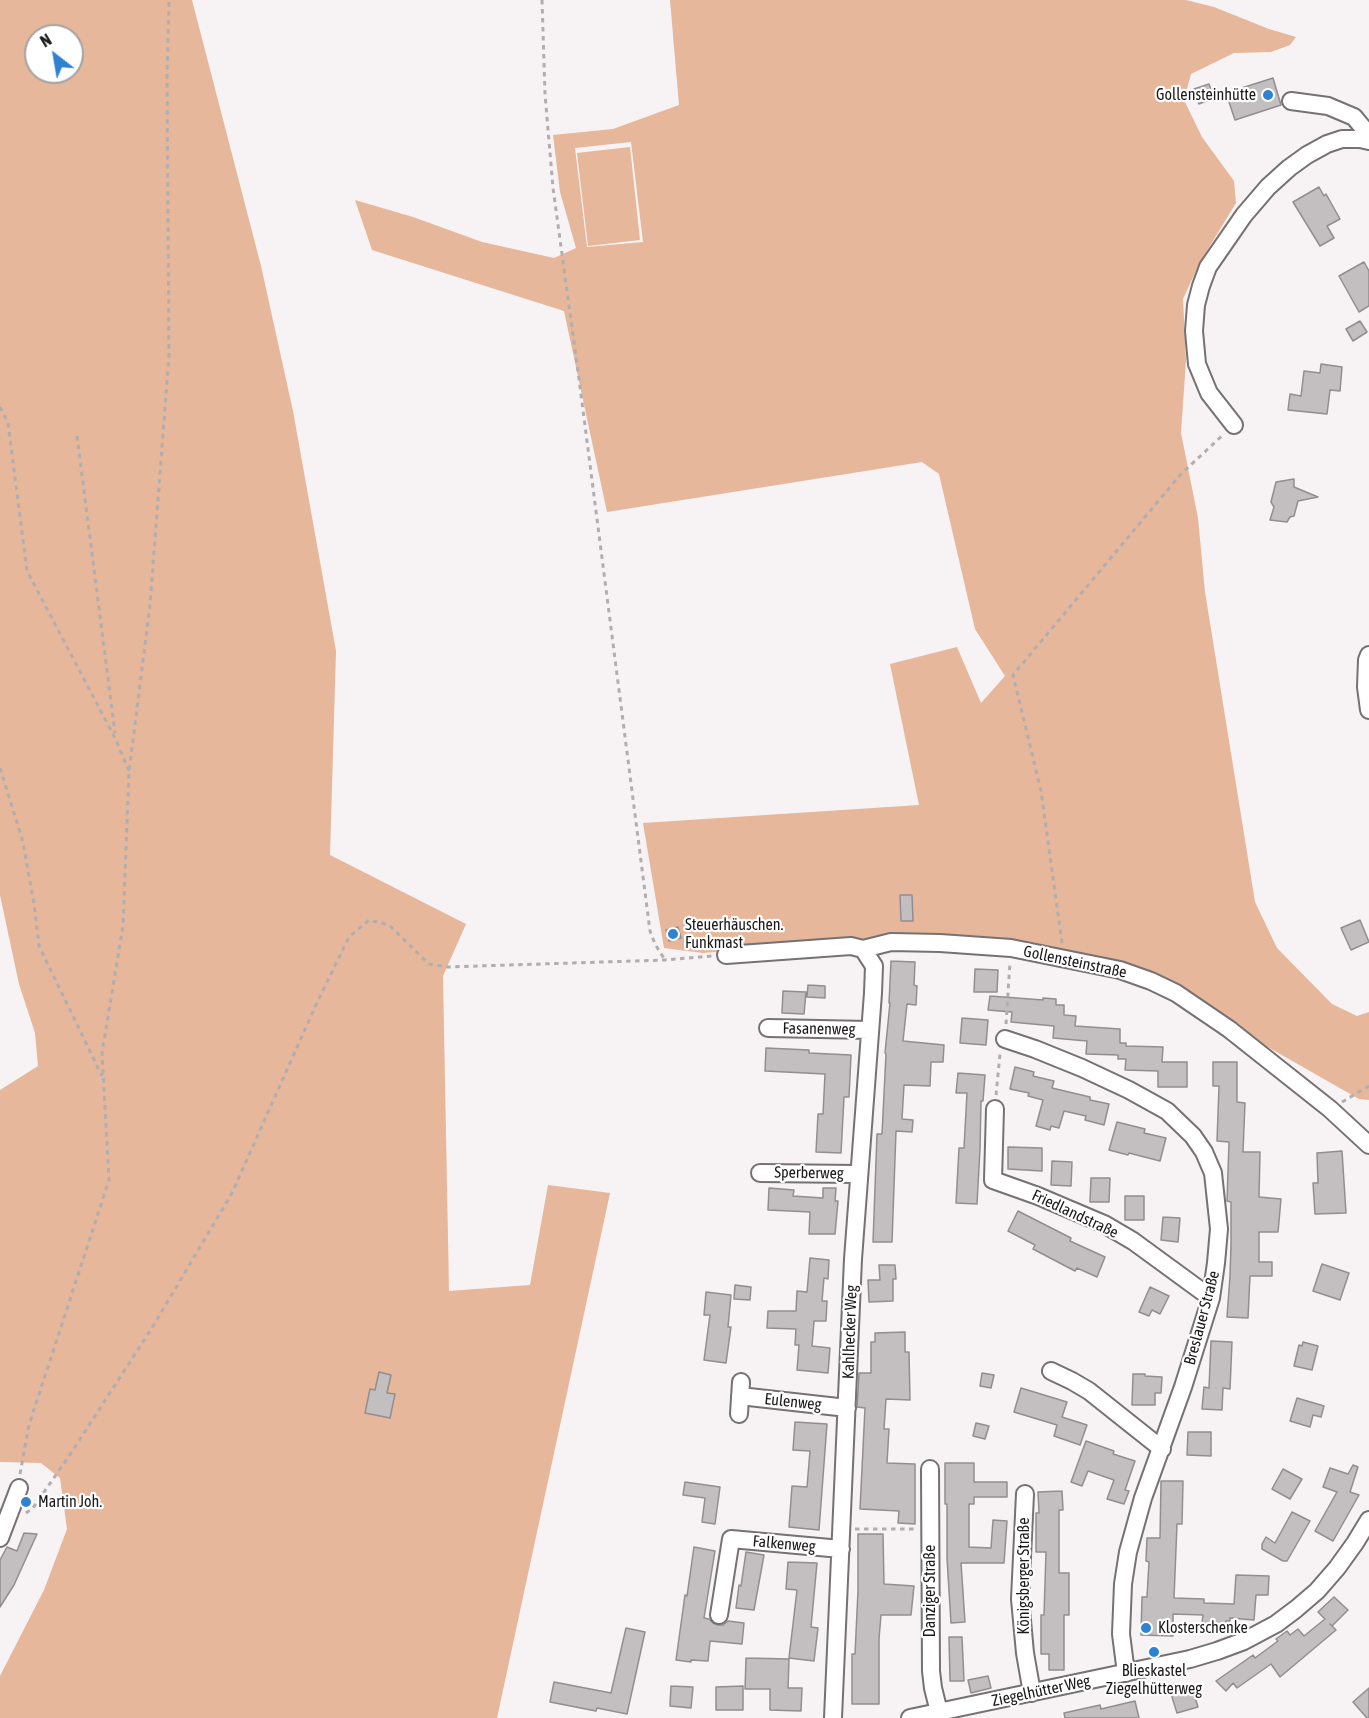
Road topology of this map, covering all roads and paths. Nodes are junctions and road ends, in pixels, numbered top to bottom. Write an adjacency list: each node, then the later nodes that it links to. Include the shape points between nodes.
1 (169, 0): 13 (path, via 170,355 150,605)
2 (542, 0): 18 (path, via 544,94 553,188 650,931)
3 (1291, 101): 4 (street, via 1328,106 1354,117)
4 (1369, 135)
5 (1369, 141): 7 (street, via 1342,139 1307,154 1268,187 1208,267 1196,305 1197,364 1205,395)
6 (0, 407): 11 (path, via 8,423 27,571)
7 (1234, 424): 17 (path, via 1181,474 1013,675 1041,791)
8 (77, 436): 11 (path)
9 (1369, 655): 10 (street)
10 (1369, 710)
11 (115, 738): 13 (path)
12 (0, 768): 22 (path, via 23,842 39,946)
13 (129, 772): 22 (path, via 123,926 102,1053)
14 (1011, 948): 15 (street, Gollensteinstraße, via 891,942); 17 (street, Gollensteinstraße); 21 (path)
15 (863, 949): 16 (street, Gollensteinstraße, via 851,946); 20 (street, Kahlhecker Weg, via 874,966)
16 (726, 955): 18 (path)
17 (1065, 959): 25 (street, Gollensteinstraße, via 1119,970 1176,993 1229,1029)
18 (665, 960): 40 (path, via 447,967 429,964 389,925 369,920 349,937 232,1193 152,1328 33,1508)
19 (768, 1028): 20 (street, Fasanenweg)
20 (870, 1030): 28 (street, Kahlhecker Weg)
21 (1005, 1039): 24 (path, via 999,1057); 29 (street, Breslauer Straße, via 1129,1090 1167,1111 1193,1136 1213,1173 1216,1198 1218,1241)
22 (103, 1077): 35 (path, via 109,1180 29,1425)
23 (1369, 1086): 25 (path)
24 (995, 1109): 29 (street, Friedlandstraße, via 993,1180 1104,1224)
25 (1330, 1109): 26 (street, Gollensteinstraße)
26 (1369, 1145)
27 (760, 1172): 28 (street, Sperberweg)
28 (858, 1174): 31 (street, Kahlhecker Weg)
29 (1210, 1298): 33 (street, Breslauer Straße)
30 (1051, 1371): 33 (street, via 1089,1391)
31 (847, 1408): 32 (street, Eulenweg, via 741,1389); 38 (street, Kahlhecker Weg)
32 (739, 1414)
33 (1161, 1449): 43 (street, Breslauer Straße, via 1143,1498 1123,1584 1121,1634)
34 (930, 1469): 39 (street, Danziger Straße)
35 (19, 1488): 40 (street)
36 (1025, 1494): 44 (street, Königsberger Straße, via 1020,1599)
37 (1369, 1520): 43 (street, Ziegelhütter Weg, via 1317,1591 1276,1623 1217,1651)
38 (841, 1529): 39 (path); 41 (street, Kahlhecker Weg)
39 (930, 1530): 45 (street, Danziger Straße, via 931,1671)
40 (3, 1532)
41 (841, 1549): 42 (street, Falkenweg, via 731,1539); 46 (street, Kahlhecker Weg)
42 (719, 1615)
43 (1126, 1673): 44 (street, Ziegelhütter Weg)
44 (1032, 1693): 45 (street, Ziegelhütter Weg)
45 (939, 1712): 47 (street, Ziegelhütter Weg)
46 (833, 1718)
47 (910, 1718)

